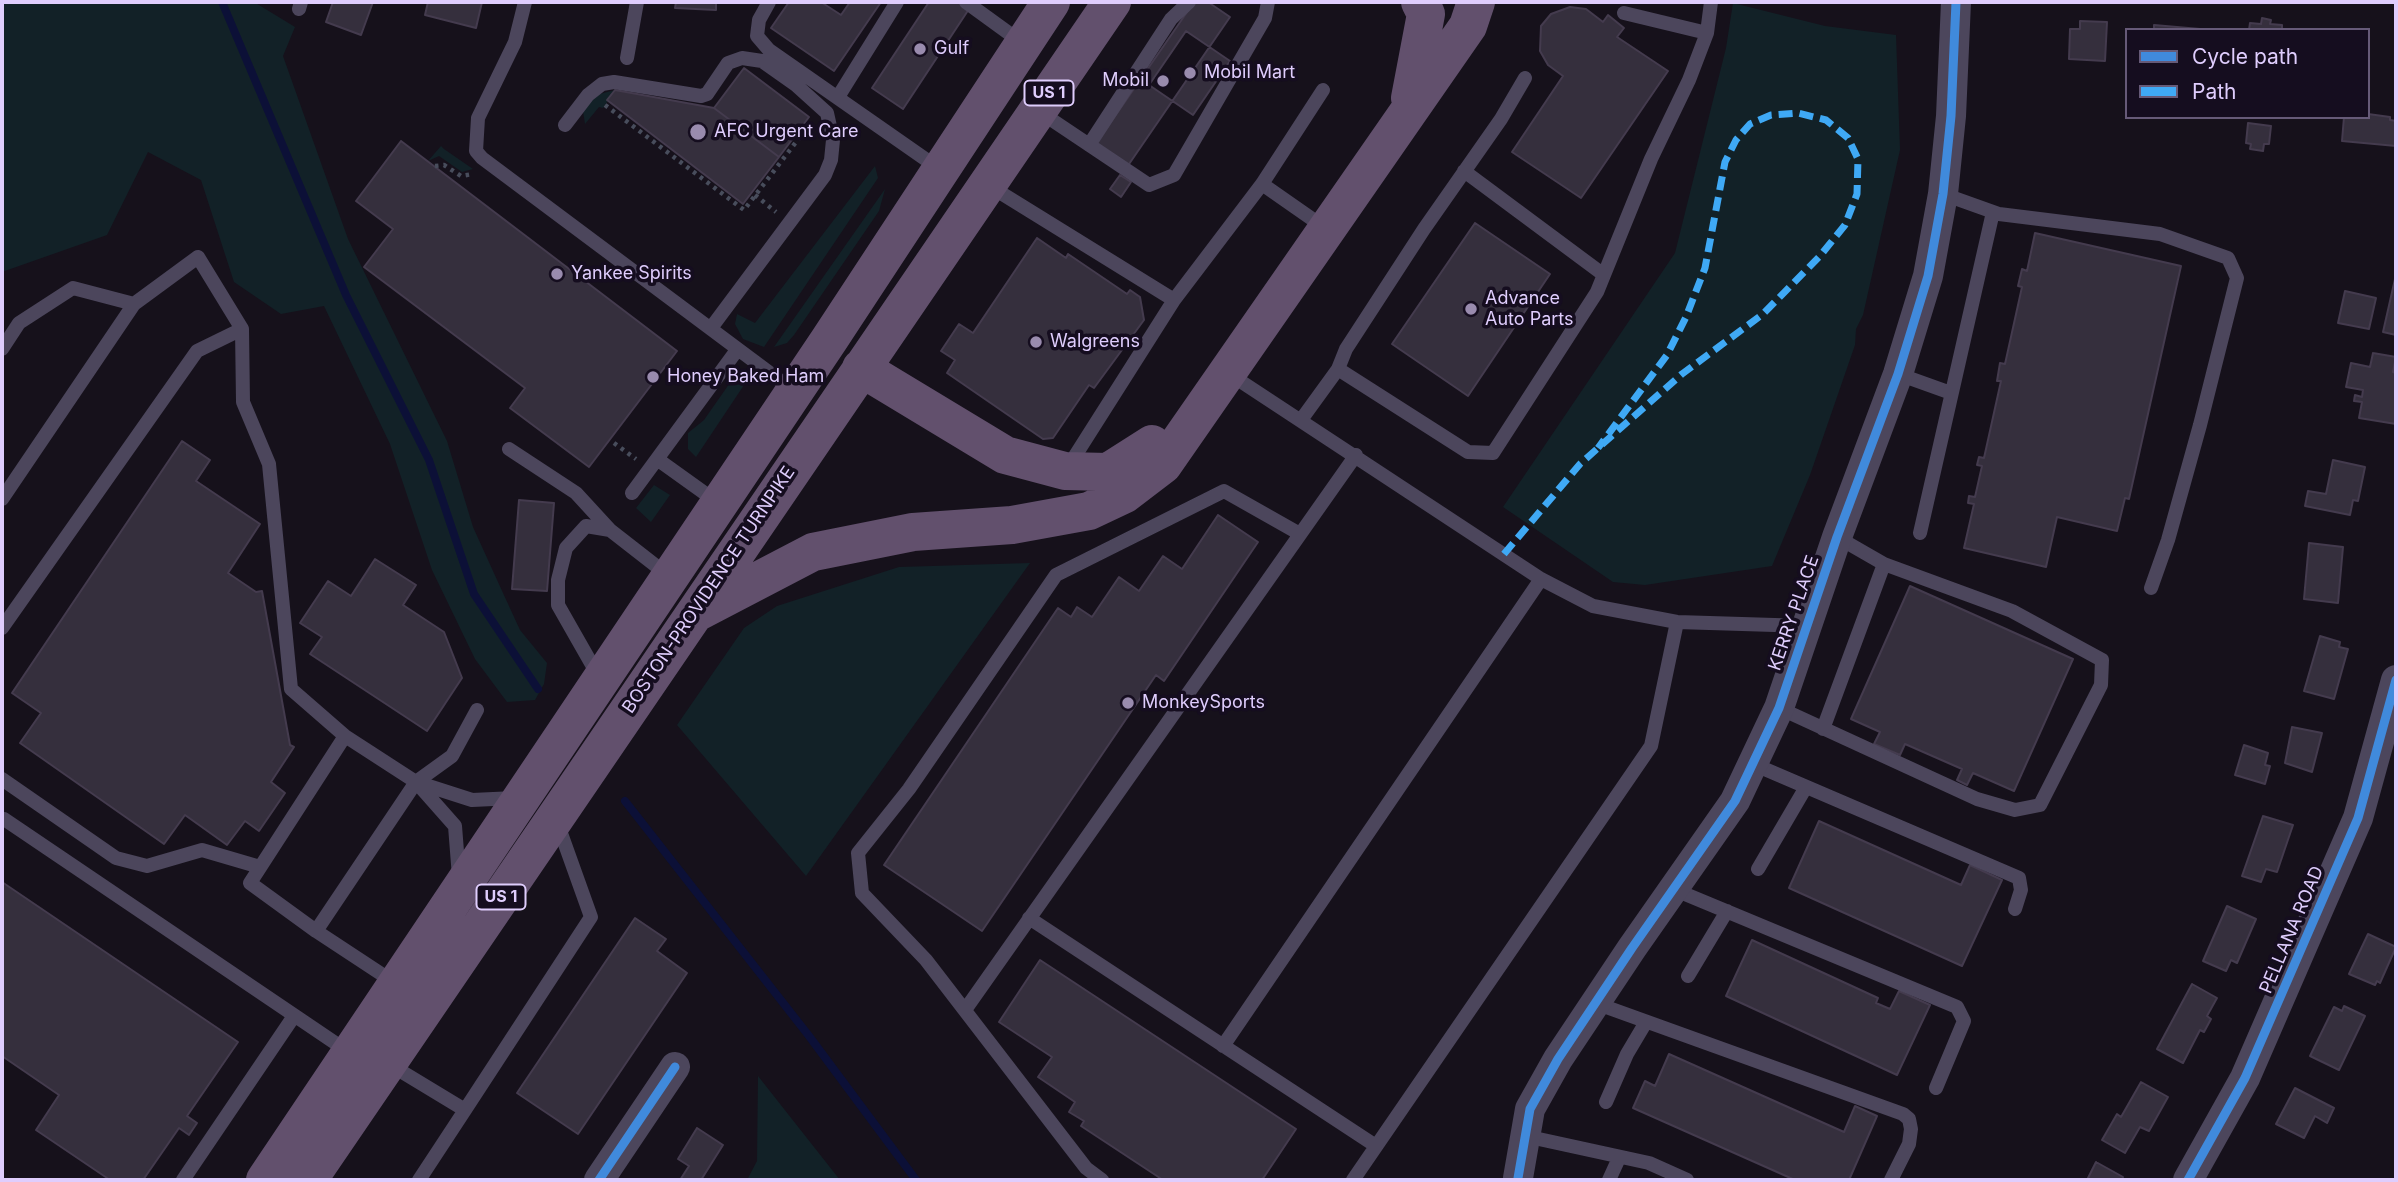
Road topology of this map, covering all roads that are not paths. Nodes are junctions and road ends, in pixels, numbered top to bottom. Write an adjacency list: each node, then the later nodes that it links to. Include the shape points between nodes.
1 (525, 2): 35 (lane, via 515,43 478,118 476,151)
2 (637, 2): 17 (lane)
3 (769, 2): 20 (lane, via 757,36 769,50)
4 (897, 2): 20 (lane)
5 (966, 2): 16 (lane)
6 (1051, 2): 16 (main road, US 1)
7 (1112, 2): 21 (main road, BOSTON-PROVIDENCE TURNPIKE / US 1)
8 (1189, 2): 24 (lane, via 1171,19)
9 (1420, 2): 22 (main road, via 1426,14)
10 (1476, 2): 22 (main road, via 1468,26)
11 (1711, 2): 15 (lane)
12 (1956, 2): 29 (street, KERRY PLACE)
13 (1264, 3): 24 (lane, via 1265,18 1174,175 1149,185)
14 (1625, 13): 15 (lane)
15 (1707, 33): 32 (lane)
16 (1024, 44): 25 (main road, US 1)
17 (627, 58)
18 (1525, 78): 26 (lane)
19 (1323, 90): 28 (lane)
20 (838, 97): 25 (lane)
21 (1038, 111): 24 (lane); 27 (main road, BOSTON-PROVIDENCE TURNPIKE / US 1)
22 (1405, 117): 31 (main road)
23 (565, 125): 35 (lane, via 588,94 602,84 701,96 734,59 762,61 827,113 833,129 825,175)
24 (1089, 145)
25 (941, 170): 43 (main road, US 1)
26 (1464, 171): 32 (lane); 40 (lane, via 1353,338)
27 (987, 184): 33 (lane); 39 (main road, BOSTON-PROVIDENCE TURNPIKE / US 1)
28 (1262, 184): 31 (lane); 33 (lane)
29 (1943, 194): 30 (lane); 42 (street, KERRY PLACE, via 1928,276)
30 (1993, 212): 44 (lane); 60 (lane, via 2160,234 2228,258 2237,278 2197,438)
31 (1327, 229): 41 (main road)
32 (1604, 275): 40 (lane, via 1493,453 1468,452)
33 (1174, 300): 49 (lane)
34 (134, 304): 36 (lane, via 198,257); 37 (lane, via 73,288 19,323); 51 (lane)
35 (711, 328): 38 (lane)
36 (242, 329): 64 (lane, via 197,351); 70 (lane, via 243,402 269,464 291,689)
37 (2, 349)
38 (737, 350): 43 (lane); 48 (lane)
39 (861, 368): 49 (main road, via 1005,455); 61 (main road, BOSTON-PROVIDENCE TURNPIKE / US 1)
40 (1338, 369): 45 (lane)
41 (1227, 373): 45 (lane); 49 (main road, via 1135,458 1108,472); 61 (main road, via 1163,465 1125,494 1089,510 1012,525 914,532 813,552)
42 (1898, 374): 44 (lane); 56 (street, KERRY PLACE)
43 (794, 391): 52 (main road, US 1)
44 (1951, 393): 54 (lane)
45 (1301, 420): 47 (lane)
46 (509, 449): 53 (lane, via 576,493)
47 (1356, 455): 55 (lane); 59 (lane)
48 (657, 459): 50 (lane); 52 (lane)
49 (1065, 471)
50 (632, 493)
51 (2, 499)
52 (720, 504): 58 (main road, US 1)
53 (610, 530): 58 (lane); 65 (lane, via 586,526 566,548 558,580 558,604)
54 (1920, 533)
55 (1300, 534): 84 (lane); 89 (lane, via 1224,491 1056,575 909,789 858,853 862,893 926,960)
56 (1837, 537): 57 (lane); 63 (street, KERRY PLACE)
57 (1884, 564): 69 (lane); 69 (lane, via 2011,611 2102,660 2101,685 2040,805 2015,810 1977,799)
58 (671, 577): 65 (main road, US 1)
59 (1541, 579): 62 (lane, via 1593,606); 92 (lane)
60 (2151, 588)
61 (693, 614): 76 (main road, BOSTON-PROVIDENCE TURNPIKE / US 1)
62 (1677, 622): 63 (lane); 100 (lane, via 1651,746)
63 (1807, 626): 67 (street, KERRY PLACE)
64 (2, 628)
65 (601, 679): 75 (main road, US 1)
66 (2396, 680): 113 (street, PELLANA ROAD, via 2358,818 2245,1078)
67 (1779, 708): 69 (lane); 71 (street, KERRY PLACE)
68 (477, 710): 73 (lane, via 452,756)
69 (1823, 729)
70 (345, 736): 73 (lane); 78 (lane)
71 (1753, 764): 74 (lane); 81 (street, KERRY PLACE, via 1735,801)
72 (2, 779): 78 (lane, via 116,858 147,866 202,850)
73 (416, 782): 75 (lane, via 472,800); 80 (lane, via 455,826); 85 (lane)
74 (1806, 787): 79 (lane); 82 (lane, via 2019,878 2021,890)
75 (520, 797): 80 (main road, US 1)
76 (555, 817): 94 (main road, BOSTON-PROVIDENCE TURNPIKE / US 1); 98 (lane, via 591,917)
77 (4, 819): 90 (lane)
78 (260, 867): 85 (lane, via 250,883)
79 (1758, 869)
80 (460, 886): 87 (main road, US 1)
81 (1673, 889): 83 (lane); 88 (street, KERRY PLACE)
82 (2015, 909)
83 (1727, 911): 86 (lane); 96 (lane, via 1957,1007 1964,1021)
84 (1029, 918): 89 (lane); 92 (lane)
85 (316, 930): 87 (lane)
86 (1688, 976)
87 (396, 984): 93 (main road, US 1)
88 (1595, 1003): 91 (lane); 99 (street, KERRY PLACE, via 1530,1109)
89 (965, 1010): 108 (lane, via 1086,1168)
90 (294, 1016): 93 (lane); 103 (lane)
91 (1646, 1022): 97 (lane); 112 (lane, via 1903,1114 1909,1119 1909,1144)
92 (1223, 1046): 100 (lane)
93 (352, 1053): 104 (main road, US 1)
94 (388, 1063): 98 (lane); 105 (main road, BOSTON-PROVIDENCE TURNPIKE / US 1)
95 (675, 1067): 107 (street)
96 (1936, 1088)
97 (1606, 1102)
98 (465, 1110): 106 (lane)
99 (1525, 1136): 101 (lane); 102 (street, KERRY PLACE)
100 (1376, 1146): 109 (lane)
101 (1619, 1158): 110 (lane); 111 (lane, via 1649,1163)
102 (1518, 1179)
103 (183, 1180)
104 (265, 1180)
105 (308, 1180)
106 (419, 1180)
107 (599, 1180)
108 (1102, 1180)
109 (1353, 1180)
110 (1609, 1180)
111 (1687, 1180)
112 (1891, 1180)
113 (2189, 1180)

